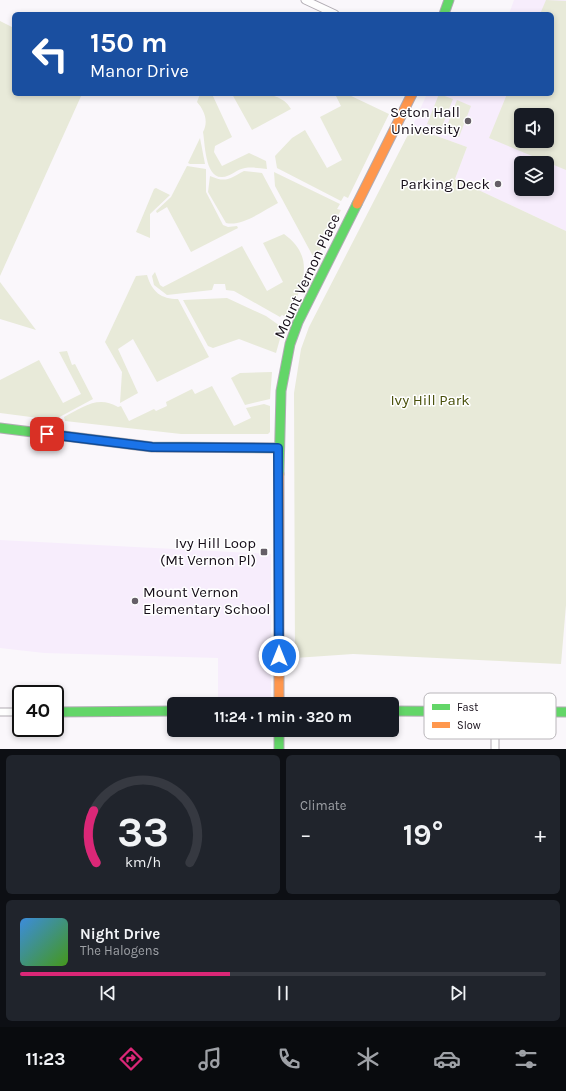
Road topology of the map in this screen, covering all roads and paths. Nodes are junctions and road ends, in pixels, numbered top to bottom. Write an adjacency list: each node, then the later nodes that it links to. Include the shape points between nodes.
1 (305, 0): 3 (street)
2 (449, 0): 4 (street)
3 (331, 12)
4 (445, 12)
5 (411, 96): 7 (street, Mount Vernon Place, via 291,340 283,374)
6 (0, 428): 7 (street, via 152,447)
7 (278, 448): 8 (street, Mount Vernon Place)
8 (279, 697)
9 (167, 711): 12 (street)
10 (0, 712): 11 (street)
11 (12, 712)
12 (64, 712)
13 (399, 712): 14 (street)
14 (424, 712)
15 (279, 737): 16 (street)
16 (279, 749)

